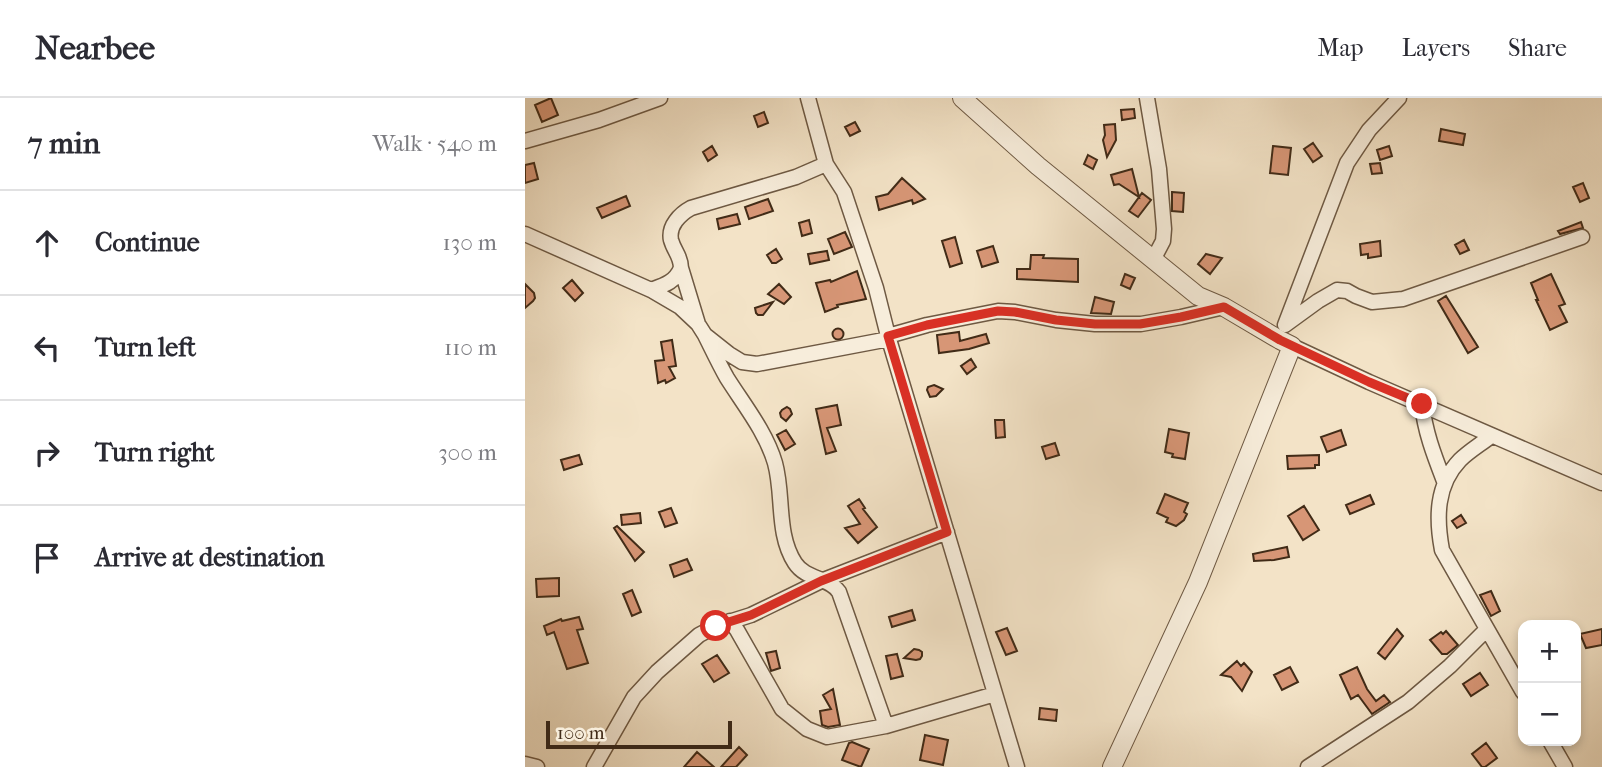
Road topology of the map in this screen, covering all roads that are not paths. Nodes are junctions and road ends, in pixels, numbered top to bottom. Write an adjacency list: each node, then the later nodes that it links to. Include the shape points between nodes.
1 (660, 98): 8 (street)
2 (809, 98): 9 (street)
3 (962, 98): 12 (street)
4 (1147, 98): 12 (street, via 1164,229)
5 (1380, 98): 7 (street)
6 (1399, 98): 7 (street)
7 (1381, 116): 17 (street, via 1347,163)
8 (525, 141)
9 (826, 164): 13 (street, via 681,214 671,240); 18 (street, via 843,192)
10 (525, 234): 14 (street)
11 (1582, 237): 17 (street, via 1403,299 1372,302 1337,290 1318,301)
12 (1153, 260): 15 (street, via 1198,296)
13 (681, 268): 14 (street, via 670,282); 16 (street)
14 (651, 290): 16 (street, via 680,307)
15 (1224, 307): 17 (street); 18 (street, via 1140,324 1095,324 998,311)
16 (701, 329): 18 (street, via 729,355 757,364); 24 (street, via 754,416 775,461 785,541 795,564)
17 (1286, 337): 19 (street, via 1369,382); 35 (street, via 1198,582)
18 (889, 338): 23 (street)
19 (1422, 404): 20 (street); 21 (street, via 1424,424)
20 (1491, 436): 21 (street); 22 (street)
21 (1444, 481): 26 (street, via 1438,511 1442,550)
22 (1602, 483)
23 (947, 532): 24 (street); 28 (street)
24 (821, 581): 25 (street); 29 (street, via 839,592)
25 (730, 621): 29 (street, via 782,709 807,729 827,737); 33 (street, via 699,635 649,680 634,697)
26 (1487, 629): 27 (street); 36 (street, via 1408,702)
27 (1518, 683)
28 (995, 694): 29 (street); 34 (street)
29 (886, 726)
30 (1553, 746): 37 (street)
31 (525, 764): 32 (street)
32 (537, 767)
33 (594, 767)
34 (1017, 767)
35 (1112, 767)
36 (1308, 767)
37 (1565, 767)

